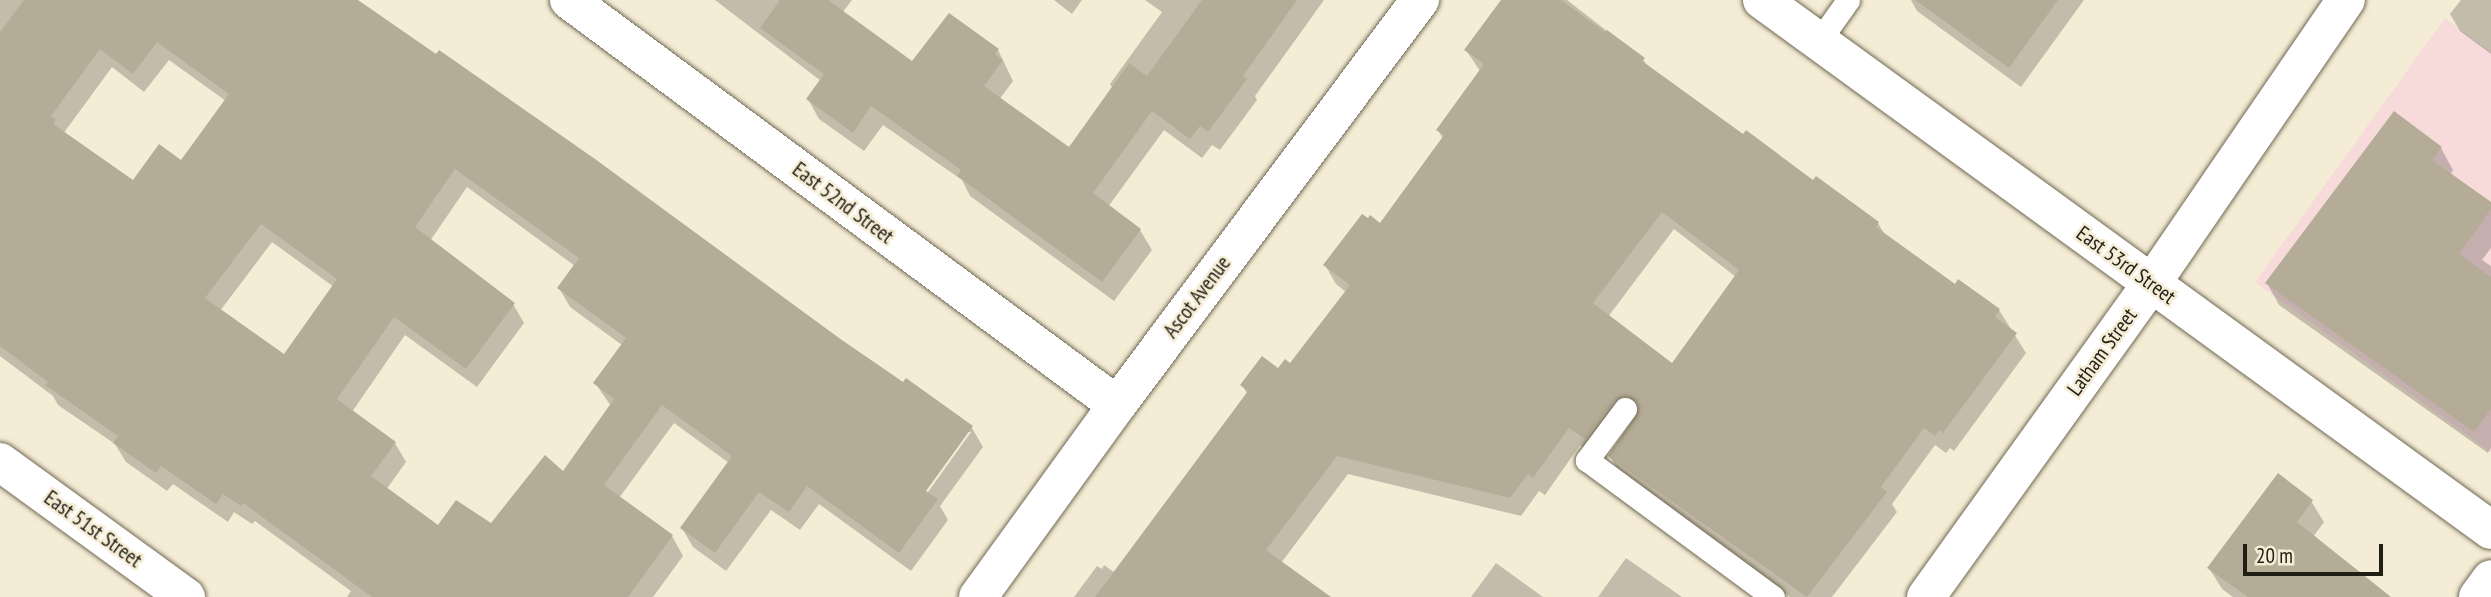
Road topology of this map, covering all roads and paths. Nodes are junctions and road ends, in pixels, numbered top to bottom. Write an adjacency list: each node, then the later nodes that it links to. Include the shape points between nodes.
1 (569, 0): 8 (street, East 52nd Street)
2 (1420, 0): 8 (street, Ascot Avenue)
3 (1762, 0): 6 (street, East 53rd Street)
4 (1848, 0): 6 (lane)
5 (2346, 0): 7 (street, Latham Street)
6 (1819, 41): 7 (street, East 53rd Street)
7 (2152, 283): 11 (street, East 53rd Street); 16 (street, Latham Street)
8 (1117, 405): 14 (street, Ascot Avenue)
9 (1625, 409): 15 (lane, via 1587,460)
10 (0, 462): 13 (street, East 51st Street)
11 (2491, 530)
12 (2491, 579): 17 (street)
13 (186, 597)
14 (978, 597)
15 (1773, 597)
16 (1926, 597)
17 (2478, 597)

